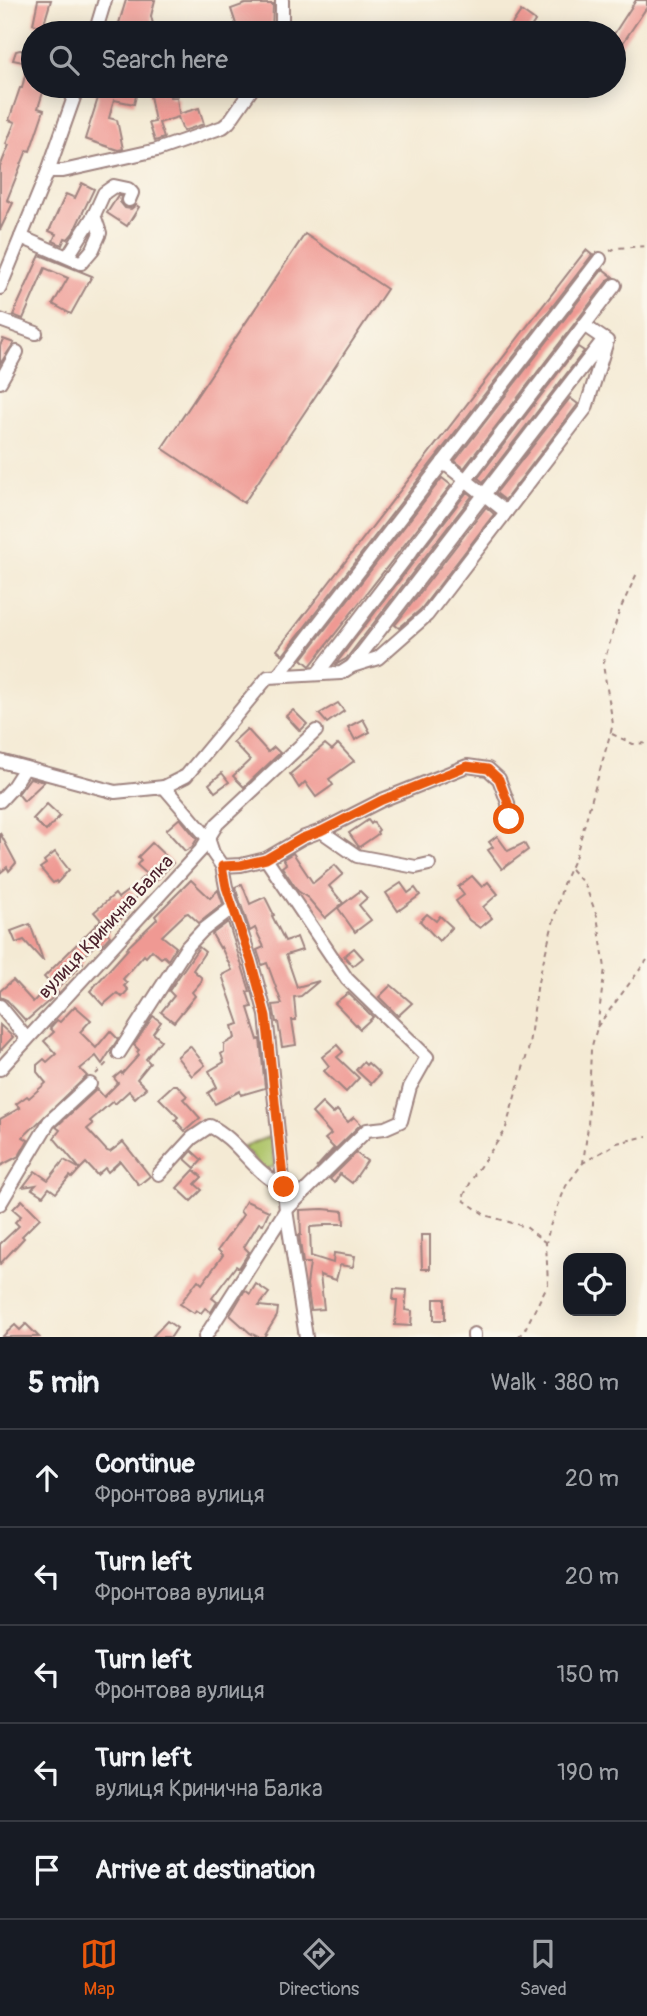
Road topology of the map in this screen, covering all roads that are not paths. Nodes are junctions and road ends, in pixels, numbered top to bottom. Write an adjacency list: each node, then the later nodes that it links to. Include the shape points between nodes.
1 (106, 0): 3 (street)
2 (282, 0): 4 (street)
3 (99, 21)
4 (282, 21)
5 (74, 98): 7 (street)
6 (245, 98): 7 (street, via 223,127 157,150)
7 (48, 171): 9 (street)
8 (129, 200): 9 (street, via 132,194 128,189 114,186 104,193 94,215 100,233 81,262)
9 (21, 237): 12 (street)
10 (600, 259): 19 (street)
11 (615, 285): 14 (street)
12 (0, 288)
13 (0, 320): 15 (street)
14 (585, 326): 16 (street); 20 (street)
15 (36, 333)
16 (604, 339): 21 (street); 22 (street, via 586,408)
17 (9, 357): 18 (street)
18 (0, 382)
19 (443, 462): 20 (street); 25 (street)
20 (467, 480): 21 (street); 24 (street)
21 (484, 494): 22 (street); 23 (street)
22 (506, 512): 23 (street, via 426,615 378,658)
23 (352, 666): 24 (street, via 341,673)
24 (317, 674): 25 (street)
25 (278, 676): 29 (street, via 268,677 186,776)
26 (316, 731): 33 (street, вулиця Кринична Балка, via 217,824)
27 (0, 761): 28 (street)
28 (25, 768): 29 (street, via 115,792); 30 (street)
29 (164, 788): 33 (street)
30 (0, 801)
31 (509, 819): 32 (street, via 499,779 488,769 467,766 382,800)
32 (321, 831): 34 (street); 35 (street, via 357,856 416,867)
33 (208, 838): 36 (street); 39 (street, вулиця Кринична Балка)
34 (266, 859): 36 (street); 46 (street, via 347,979 427,1057 410,1087 401,1121 367,1130)
35 (429, 864)
36 (222, 866): 37 (street)
37 (233, 907): 40 (street, via 187,947); 44 (street, via 266,1016)
38 (0, 1006): 39 (street)
39 (27, 1039): 41 (street, вулиця Кринична Балка)
40 (119, 1053)
41 (0, 1069)
42 (90, 1083): 45 (street, via 49,1122)
43 (159, 1174): 44 (street, via 192,1138 210,1126 267,1179)
44 (284, 1187): 46 (street)
45 (0, 1203)
46 (286, 1210): 47 (street); 48 (street)
47 (205, 1337)
48 (306, 1337)

